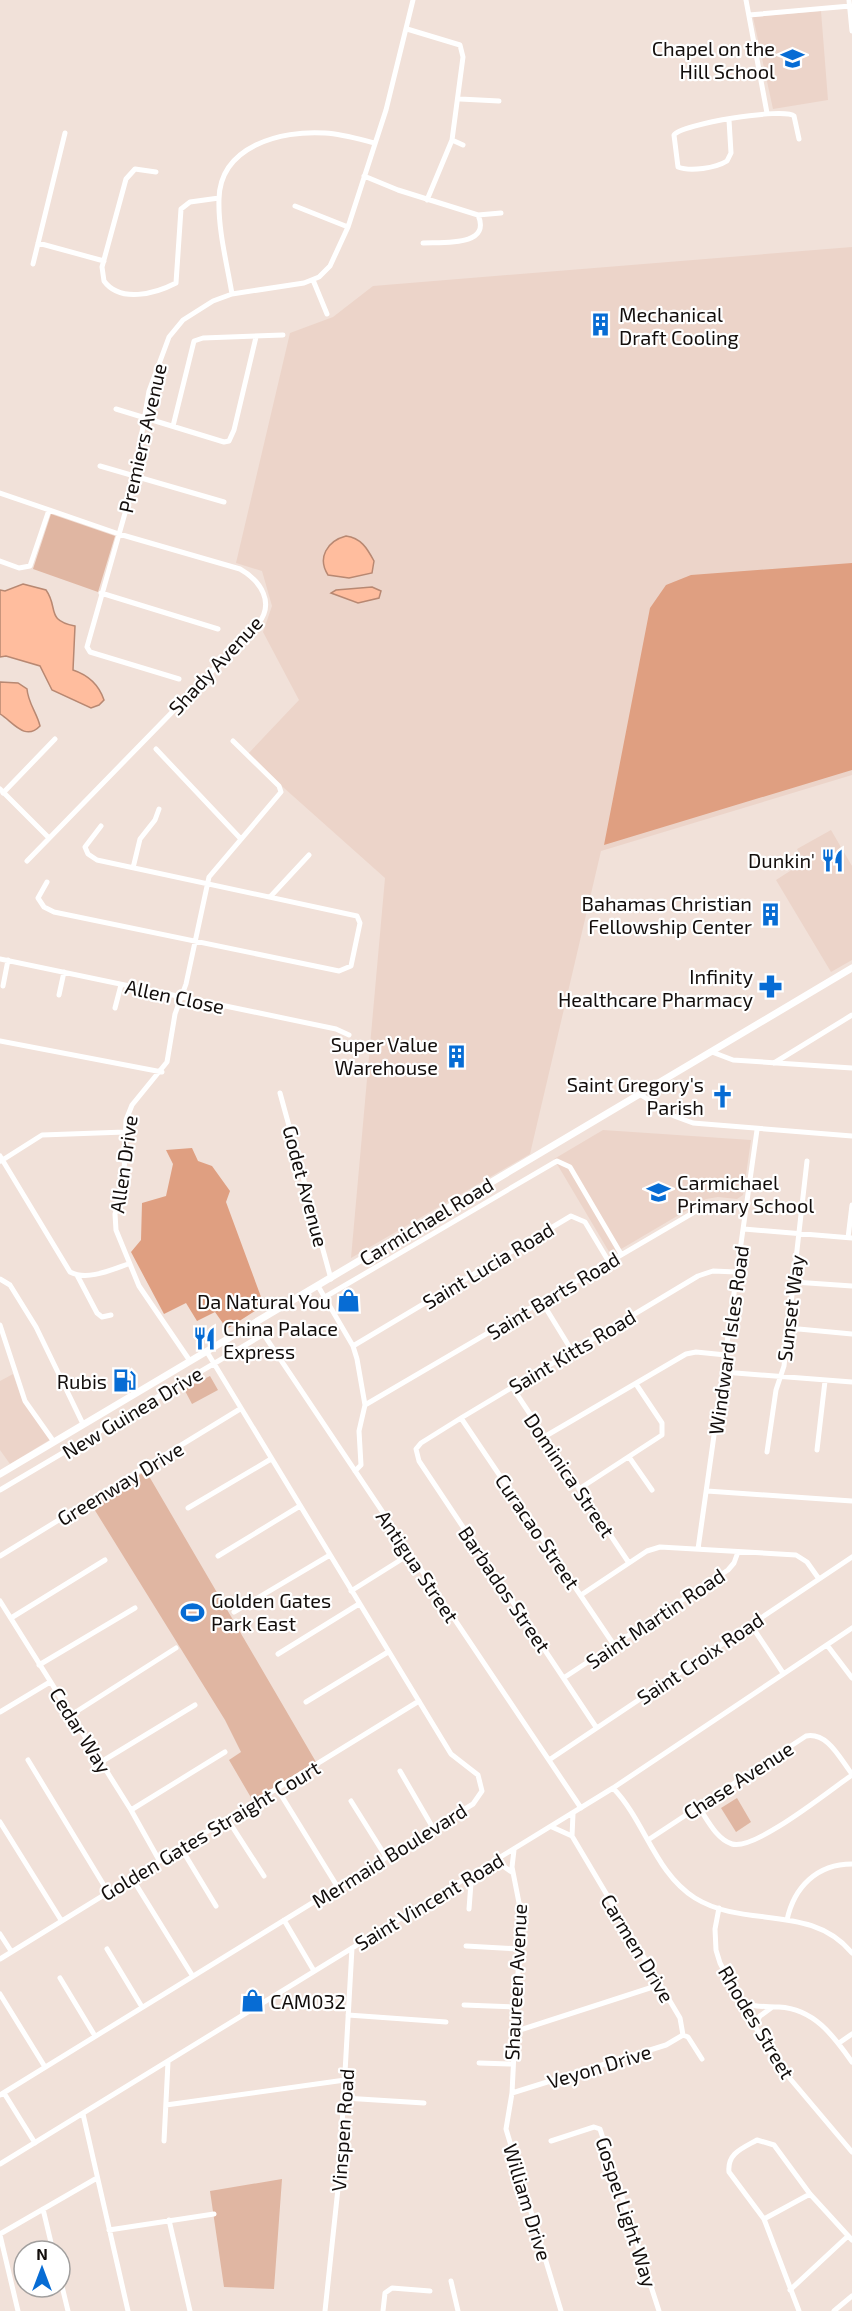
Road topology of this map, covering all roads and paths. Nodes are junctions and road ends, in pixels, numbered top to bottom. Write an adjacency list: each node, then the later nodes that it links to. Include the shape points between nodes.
1 (414, 0): 5 (street)
2 (746, 0): 4 (street)
3 (850, 3): 4 (street); 6 (street)
4 (749, 15): 9 (street)
5 (407, 29): 7 (street, via 460,45); 14 (street)
6 (852, 31)
7 (460, 99): 8 (street); 13 (street)
8 (499, 101)
9 (767, 113): 10 (street); 12 (street, via 792,113)
10 (729, 120): 10 (street, via 728,161 690,169 678,167 676,131)
11 (65, 133): 24 (street)
12 (799, 139)
13 (453, 140): 15 (street); 19 (street)
14 (375, 143): 17 (street); 18 (street, via 327,133 299,133 252,146 228,166)
15 (464, 145)
16 (156, 172): 26 (street, via 135,169 127,175)
17 (364, 176): 19 (street); 23 (street)
18 (219, 198): 26 (street, via 189,202 181,209 174,284 141,294 122,294 104,281); 29 (street)
19 (428, 200): 22 (street)
20 (295, 206): 23 (street)
21 (501, 213): 22 (street)
22 (478, 215): 25 (street, via 480,228 471,240)
23 (348, 226): 28 (street, via 330,266)
24 (38, 243): 26 (street); 27 (street)
25 (423, 243)
26 (104, 261)
27 (33, 264)
28 (312, 280): 29 (street, Premiers Avenue); 30 (street)
29 (232, 294): 34 (street, Premiers Avenue, via 197,310 169,337 153,376)
30 (327, 314)
31 (282, 335): 32 (street)
32 (256, 337): 35 (street, via 194,341); 35 (street, via 231,438 224,442)
33 (116, 409): 34 (street)
34 (144, 418): 35 (street); 37 (street, Premiers Avenue)
35 (173, 426)
36 (100, 466): 37 (street)
37 (135, 476): 39 (street); 41 (street, Premiers Avenue)
38 (0, 493): 40 (street, Shady Avenue)
39 (224, 502)
40 (49, 510): 41 (street, Shady Avenue); 42 (street, via 30,566 19,568)
41 (119, 534): 43 (street, Premiers Avenue); 52 (street, Shady Avenue, via 240,569 262,589 265,612 258,624)
42 (0, 561)
43 (101, 593): 44 (street); 45 (street, Premiers Avenue, via 88,637 88,651)
44 (218, 629)
45 (180, 679)
46 (55, 739): 49 (street)
47 (233, 741): 53 (street, via 281,790)
48 (156, 749): 53 (street)
49 (2, 791): 52 (street)
50 (159, 809): 56 (street, via 140,839)
51 (101, 826): 56 (street, via 86,844 88,854)
52 (49, 838): 55 (street, Shady Avenue)
53 (240, 838): 58 (street)
54 (309, 855): 59 (street)
55 (27, 861)
56 (133, 868): 58 (street)
57 (47, 882): 60 (street, via 38,898 50,910)
58 (206, 883): 59 (street); 60 (street, Allen Drive)
59 (270, 897): 60 (street, via 357,916 360,923 350,968 339,970)
60 (195, 941): 68 (street, Allen Drive)
61 (0, 959): 62 (street, Allen Close)
62 (8, 960): 64 (street, Allen Close); 66 (street)
63 (852, 968): 73 (main road, Carmichael Road)
64 (64, 972): 65 (street, Allen Close); 67 (street)
65 (121, 985): 68 (street, Allen Close); 69 (street)
66 (3, 986)
67 (59, 995)
68 (180, 997): 71 (street, Allen Close, via 336,1029); 76 (street, Allen Drive, via 169,1056)
69 (115, 1008)
70 (852, 1016): 74 (street)
71 (349, 1035)
72 (0, 1041): 76 (street)
73 (712, 1052): 74 (street, via 733,1060); 78 (main road, Carmichael Road)
74 (772, 1064): 75 (street)
75 (852, 1068)
76 (162, 1072): 80 (street, Allen Drive, via 132,1105)
77 (280, 1093): 96 (street, Godet Avenue)
78 (641, 1095): 79 (street, via 693,1123); 82 (main road, Carmichael Road)
79 (757, 1130): 81 (street); 87 (street, Windward Isles Road)
80 (125, 1132): 83 (street, via 42,1135); 93 (street, Allen Drive, via 121,1194 114,1220)
81 (852, 1136)
82 (540, 1153): 85 (street); 96 (main road, Carmichael Road)
83 (1, 1160): 95 (street, via 66,1269)
84 (807, 1161): 89 (street, Sunset Way)
85 (547, 1165): 91 (street, via 557,1161 569,1166); 101 (street)
86 (852, 1205): 90 (street)
87 (747, 1206): 88 (street, Windward Isles Road); 91 (street, Saint Barts Road, via 709,1204)
88 (744, 1229): 89 (street); 94 (street, Windward Isles Road)
89 (799, 1234): 90 (street); 98 (street, Sunset Way)
90 (850, 1238)
91 (621, 1254): 92 (street, Saint Barts Road)
92 (609, 1262): 102 (street, Saint Barts Road); 109 (street, Saint Lucia Road, via 585,1222 571,1216)
93 (128, 1264): 95 (street); 113 (street, Allen Drive)
94 (736, 1272): 110 (street, Saint Kitts Road, via 713,1271 698,1276); 112 (street, Windward Isles Road)
95 (77, 1275): 103 (street, via 97,1313 102,1317)
96 (331, 1278): 99 (main road, Carmichael Road)
97 (0, 1279): 124 (street, via 10,1285 36,1327)
98 (794, 1282): 100 (street); 106 (street, Sunset Way)
99 (318, 1286): 101 (street); 104 (main road, Carmichael Road)
100 (852, 1286)
101 (325, 1297): 109 (street)
102 (542, 1302): 110 (street); 121 (street, Saint Barts Road)
103 (111, 1315)
104 (256, 1323): 107 (street, Antigua Street); 111 (main road, Carmichael Road)
105 (0, 1325): 126 (street, via 25,1401)
106 (788, 1328): 108 (street); 116 (street, Sunset Way)
107 (264, 1334): 114 (street, New Guinea Drive); 132 (street, Antigua Street)
108 (852, 1334)
109 (353, 1346): 121 (street)
110 (572, 1351): 120 (street, Saint Kitts Road)
111 (207, 1352): 113 (main road, Carmichael Road); 114 (street, Mermaid Boulevard)
112 (726, 1355): 115 (street, Windward Isles Road); 119 (street, via 690,1352)
113 (190, 1361): 124 (main road, Carmichael Road)
114 (213, 1363): 122 (street, Mermaid Boulevard); 135 (street, New Guinea Drive)
115 (723, 1372): 116 (street); 137 (street, Windward Isles Road)
116 (780, 1377): 117 (street); 129 (street, Sunset Way)
117 (825, 1381): 118 (street); 128 (street)
118 (852, 1382)
119 (636, 1384): 125 (street); 130 (street, via 662,1423 663,1431)
120 (512, 1387): 123 (street, Saint Kitts Road); 125 (street, Dominica Street)
121 (365, 1405): 132 (street, via 359,1431 361,1465)
122 (240, 1409): 131 (street, Mermaid Boulevard); 145 (street, Greenway Drive)
123 (461, 1418): 127 (street, Saint Kitts Road); 152 (street, Curacao Street)
124 (83, 1424): 126 (main road, Carmichael Road)
125 (544, 1437): 134 (street, Dominica Street)
126 (54, 1442): 133 (main road, Carmichael Road)
127 (416, 1449): 167 (street, Barbados Street, via 419,1461)
128 (817, 1450)
129 (767, 1452)
130 (629, 1457): 134 (street); 136 (street)
131 (271, 1459): 139 (street, Mermaid Boulevard); 140 (street)
132 (355, 1471): 143 (street, Antigua Street)
133 (0, 1474)
134 (579, 1489): 149 (street, Dominica Street)
135 (0, 1490)
136 (652, 1490)
137 (707, 1491): 138 (street); 141 (street, Windward Isles Road)
138 (852, 1501)
139 (300, 1506): 144 (street, Mermaid Boulevard); 146 (street)
140 (188, 1508)
141 (698, 1549): 142 (street); 149 (street, via 657,1547)
142 (738, 1552): 150 (street, via 799,1556); 160 (street, Saint Martin Road, via 728,1570)
143 (410, 1554): 151 (street); 178 (street, Antigua Street)
144 (330, 1555): 151 (street, Mermaid Boulevard); 156 (street)
145 (0, 1556)
146 (218, 1556)
147 (852, 1557): 150 (street, Saint Croix Road)
148 (105, 1560): 157 (street)
149 (629, 1563): 152 (street)
150 (819, 1579): 158 (street, Saint Croix Road)
151 (351, 1591): 154 (street, Mermaid Boulevard)
152 (581, 1595): 160 (street, Curacao Street)
153 (0, 1601): 157 (street, Cedar Way)
154 (359, 1604): 163 (street, Mermaid Boulevard); 164 (street)
155 (135, 1608): 165 (street)
156 (234, 1612)
157 (11, 1618): 165 (street, Cedar Way)
158 (751, 1625): 166 (street); 175 (street, Saint Croix Road)
159 (852, 1628): 161 (street, Saint Vincent Road)
160 (614, 1645): 167 (street, Saint Martin Road)
161 (827, 1645): 166 (street, Saint Vincent Road); 168 (street)
162 (176, 1648): 174 (street)
163 (388, 1652): 170 (street, Mermaid Boulevard); 171 (street)
164 (278, 1654)
165 (39, 1665): 169 (street, Cedar Way)
166 (783, 1673): 182 (street, Saint Vincent Road)
167 (565, 1677): 175 (street, Barbados Street)
168 (852, 1678)
169 (50, 1682): 173 (street); 174 (street, Cedar Way)
170 (419, 1701): 183 (street, Golden Gates Straight Court); 192 (street, Mermaid Boulevard, via 454,1758 476,1772 482,1785 475,1802)
171 (306, 1702)
172 (195, 1705): 179 (street)
173 (0, 1712)
174 (71, 1715): 179 (street, Cedar Way)
175 (596, 1727): 178 (street, Saint Croix Road)
176 (225, 1752): 187 (street)
177 (28, 1760): 206 (street)
178 (549, 1760): 186 (street, Antigua Street)
179 (101, 1762): 187 (street, Cedar Way)
180 (400, 1771): 192 (street)
181 (852, 1774): 185 (street, Chase Avenue, via 824,1738 810,1735); 185 (street, via 763,1837 743,1845 723,1840)
182 (613, 1788): 186 (street, Saint Vincent Road); 194 (street)
183 (278, 1790): 189 (street, Golden Gates Straight Court); 205 (street)
184 (351, 1801): 197 (street)
185 (698, 1806): 194 (street, Chase Avenue)
186 (581, 1808): 188 (street, Saint Vincent Road)
187 (131, 1810): 198 (street, Cedar Way)
188 (573, 1814): 191 (street, Saint Vincent Road); 193 (street)
189 (228, 1820): 195 (street, Golden Gates Straight Court); 202 (street)
190 (0, 1822): 210 (street)
191 (551, 1827): 193 (street); 196 (street, Saint Vincent Road)
192 (433, 1828): 197 (street, Mermaid Boulevard)
193 (572, 1836): 224 (street, Carmen Drive)
194 (648, 1840): 208 (street, via 679,1885)
195 (181, 1848): 198 (street, Golden Gates Straight Court); 207 (street)
196 (514, 1850): 199 (street, Saint Vincent Road); 201 (street, Shaureen Avenue)
197 (386, 1857): 205 (street, Mermaid Boulevard)
198 (159, 1860): 203 (street, Golden Gates Straight Court)
199 (491, 1864): 201 (street); 204 (street, Saint Vincent Road)
200 (852, 1864): 212 (street, via 832,1866 810,1878 797,1893)
201 (513, 1873): 217 (street, Shaureen Avenue, via 520,1903)
202 (264, 1876)
203 (132, 1878): 206 (street, Golden Gates Straight Court); 222 (street)
204 (468, 1878): 209 (street); 215 (street, Saint Vincent Road)
205 (337, 1886): 211 (street, Mermaid Boulevard)
206 (108, 1892): 210 (street, Golden Gates Straight Court)
207 (216, 1906)
208 (719, 1908): 212 (street); 226 (street, Rhodes Street, via 716,1950)
209 (469, 1909)
210 (62, 1920): 218 (street, Golden Gates Straight Court)
211 (284, 1920): 221 (street); 222 (street, Mermaid Boulevard)
212 (787, 1920): 219 (street, via 822,1928)
213 (0, 1934): 218 (street)
214 (466, 1946): 217 (street)
215 (352, 1948): 221 (street, Saint Vincent Road); 231 (street, Vinspen Road)
216 (107, 1949): 228 (street)
217 (519, 1949): 229 (street, Shaureen Avenue)
218 (11, 1951): 220 (street, Golden Gates Straight Court)
219 (852, 1953)
220 (0, 1959)
221 (314, 1971): 241 (street, Saint Vincent Road)
222 (192, 1975): 228 (street, Mermaid Boulevard)
223 (60, 1978): 237 (street)
224 (659, 1985): 234 (street); 236 (street, Carmen Drive, via 680,2018)
225 (0, 1994): 244 (street)
226 (739, 1999): 230 (street, Rhodes Street, via 750,2005); 233 (street, Rhodes Street)
227 (464, 2005): 229 (street)
228 (142, 2007): 237 (street, Mermaid Boulevard)
229 (516, 2007): 234 (street, Shaureen Avenue)
230 (772, 2007): 233 (street); 238 (street, Rhodes Street, via 791,2008 811,2016)
231 (348, 2015): 232 (street); 245 (street, Vinspen Road)
232 (446, 2022)
233 (754, 2025): 255 (street, Rhodes Street, via 787,2076)
234 (514, 2032): 243 (street, Shaureen Avenue)
235 (852, 2034): 238 (street)
236 (683, 2035): 239 (street, Carmen Drive); 246 (street, Veyon Drive, via 666,2045)
237 (95, 2036): 244 (street, Mermaid Boulevard)
238 (839, 2043): 240 (street, Rhodes Street)
239 (702, 2059)
240 (852, 2061)
241 (168, 2062): 250 (street); 251 (street, Saint Vincent Road)
242 (479, 2063): 243 (street)
243 (512, 2064): 246 (street, Shaureen Avenue)
244 (45, 2067): 247 (street, Mermaid Boulevard)
245 (345, 2080): 248 (street, Vinspen Road); 250 (street)
246 (512, 2092): 277 (street, William Drive, via 506,2116 507,2135)
247 (2, 2094): 254 (street)
248 (344, 2098): 249 (street); 274 (street, Vinspen Road)
249 (424, 2103)
250 (166, 2105): 252 (street)
251 (82, 2114): 254 (street, Saint Vincent Road); 257 (street)
252 (164, 2141)
253 (551, 2141): 278 (street, Gospel Light Way, via 594,2127 600,2129)
254 (35, 2143): 256 (street, Saint Vincent Road)
255 (852, 2152)
256 (0, 2164)
257 (97, 2178): 259 (street); 263 (street)
258 (810, 2194): 261 (street); 261 (street, via 774,2145 757,2140 733,2154 728,2162 729,2172); 265 (street)
259 (43, 2209): 264 (street); 266 (street)
260 (214, 2214): 262 (street)
261 (765, 2219): 268 (street)
262 (169, 2220): 263 (street); 273 (street)
263 (110, 2230): 272 (street)
264 (0, 2235): 271 (street)
265 (850, 2238): 268 (street)
266 (50, 2239)
267 (451, 2281): 276 (street)
268 (790, 2290): 279 (street)
269 (430, 2291): 275 (street, via 392,2288 385,2293)
270 (852, 2296): 280 (street)
271 (18, 2311)
272 (128, 2311)
273 (190, 2311)
274 (326, 2311)
275 (383, 2311)
276 (458, 2311)
277 (561, 2311)
278 (659, 2311)
279 (799, 2311)
280 (834, 2311)

